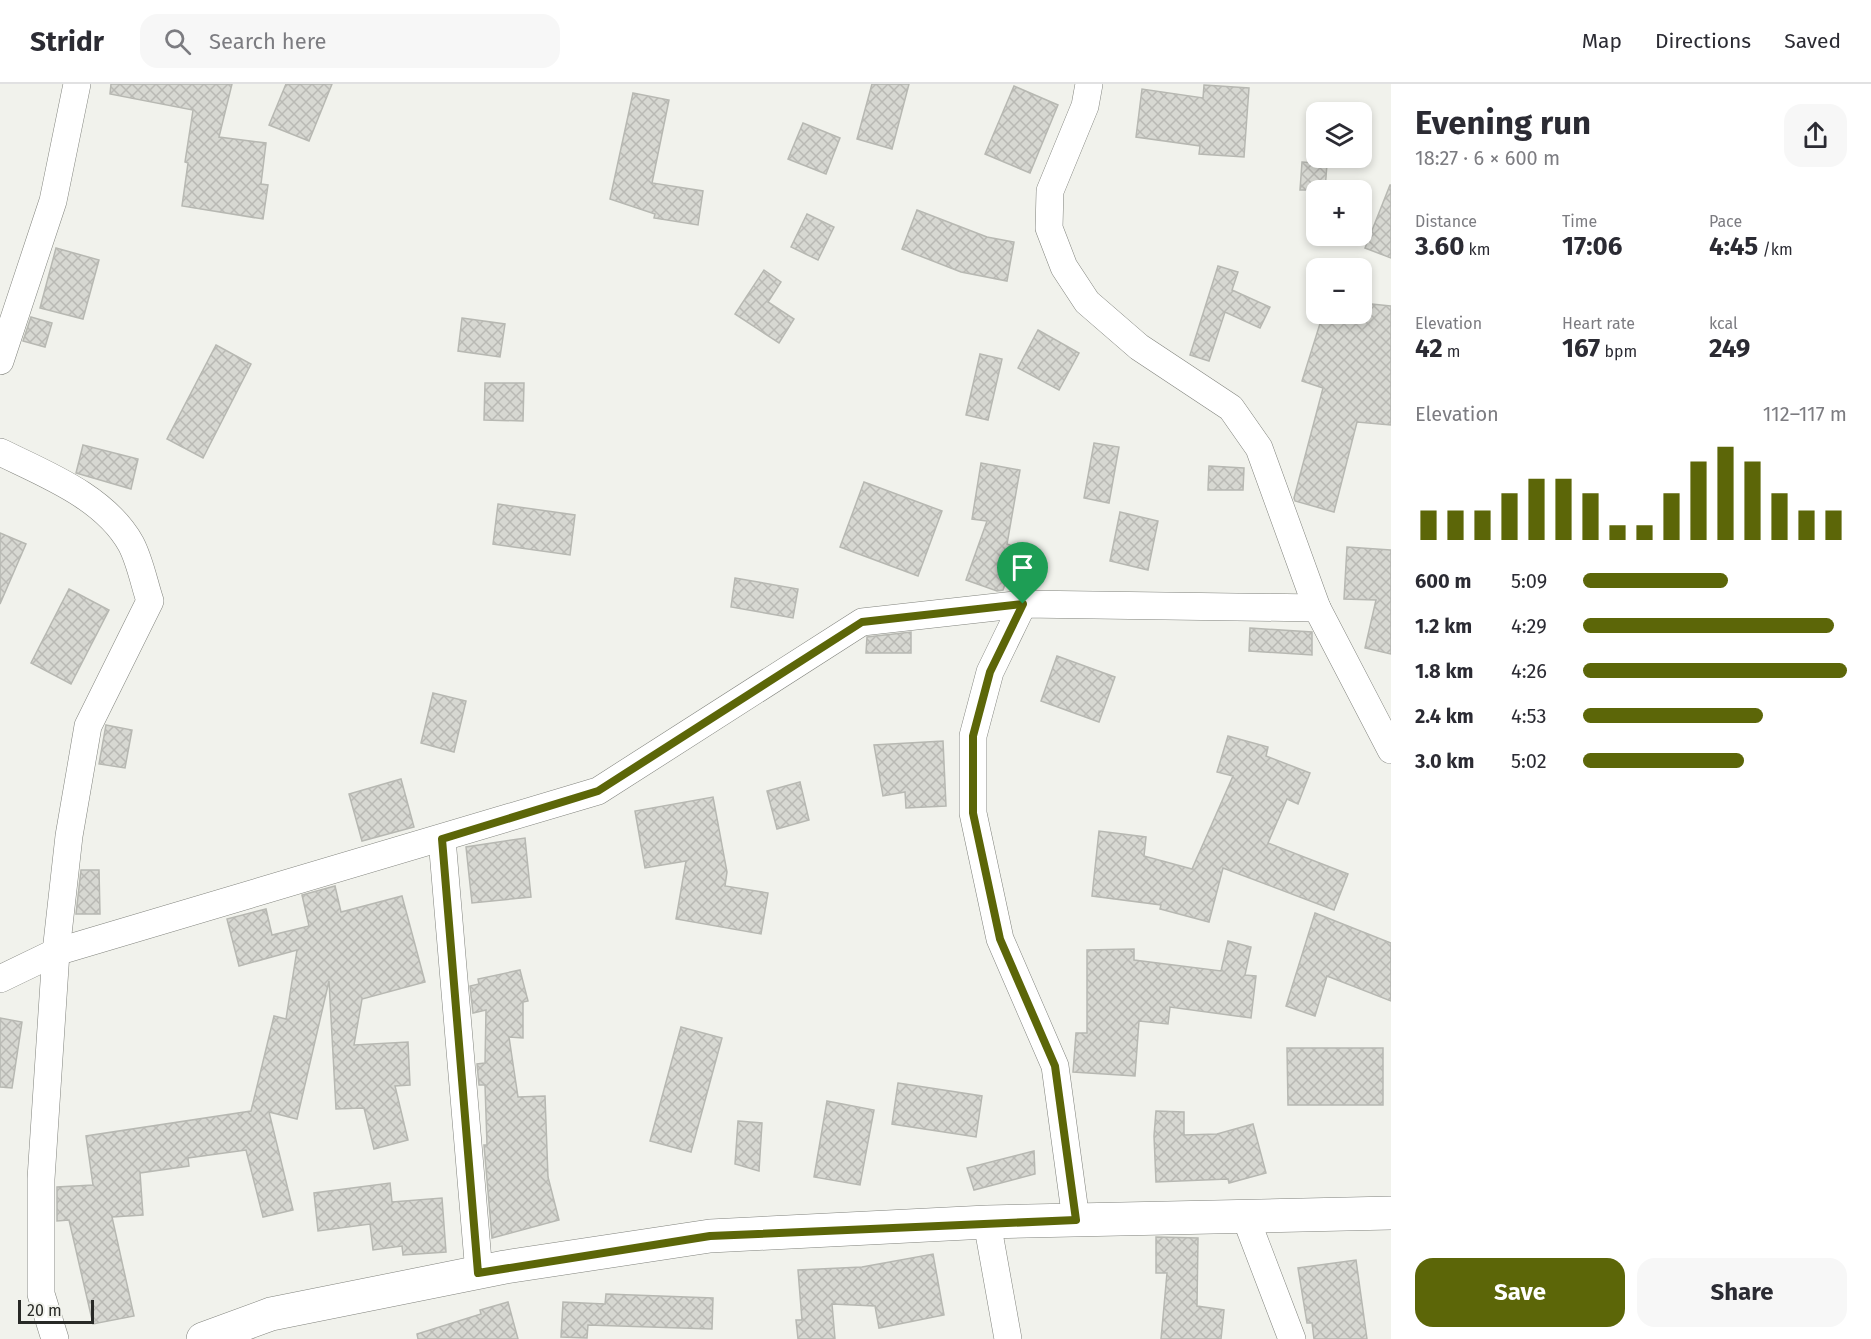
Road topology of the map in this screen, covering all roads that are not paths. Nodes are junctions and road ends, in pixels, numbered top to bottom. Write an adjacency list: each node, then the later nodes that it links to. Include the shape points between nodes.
1 (77, 84): 3 (street, via 53,201)
2 (1089, 84): 6 (street, via 1085,106 1050,191 1049,228 1064,267 1087,302 1130,340 1231,408 1259,448)
3 (0, 361)
4 (0, 452): 9 (street, via 62,483 103,510 130,543 150,601 88,726 69,836)
5 (1023, 604): 6 (street); 8 (street, via 862,622 598,791); 13 (street, via 990,672 973,736 973,813 1000,939 1055,1066)
6 (1317, 608): 7 (street)
7 (1391, 750)
8 (442, 839): 9 (street); 15 (street)
9 (56, 952): 10 (street); 16 (street, via 41,1179 41,1294)
10 (0, 979)
11 (1391, 1213): 12 (street)
12 (1245, 1216): 13 (street); 19 (street)
13 (1076, 1220): 14 (street)
14 (987, 1222): 15 (street, via 710,1236); 18 (street)
15 (478, 1273): 17 (street, via 272,1314)
16 (55, 1339)
17 (203, 1339)
18 (1008, 1339)
19 (1292, 1339)

